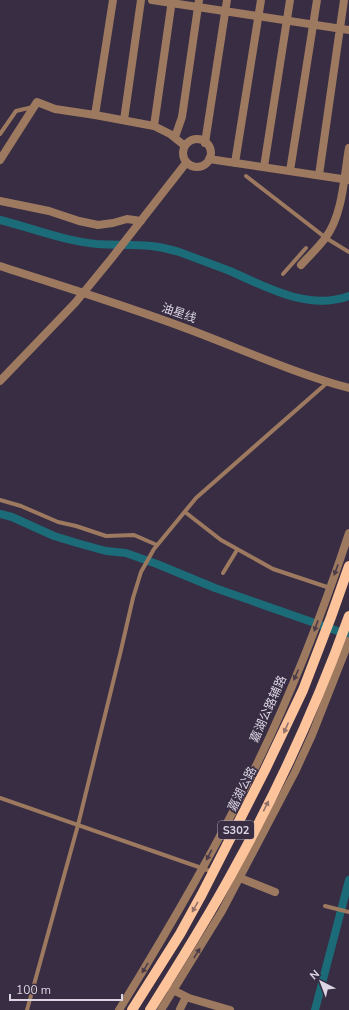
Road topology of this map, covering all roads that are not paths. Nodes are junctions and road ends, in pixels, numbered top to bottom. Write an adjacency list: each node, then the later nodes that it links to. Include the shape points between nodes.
1 (113, 0): 18 (street)
2 (141, 0): 19 (street)
3 (152, 0): 9 (street)
4 (228, 0): 11 (street)
5 (261, 0): 12 (street)
6 (290, 0): 13 (street)
7 (317, 0): 14 (street)
8 (344, 0): 15 (street)
9 (172, 2): 10 (street); 20 (street)
10 (198, 4): 11 (street); 22 (street, via 182,117)
11 (226, 11): 12 (street); 23 (street)
12 (258, 16): 13 (street); 29 (street)
13 (286, 21): 14 (street); 30 (street)
14 (313, 25): 15 (street); 31 (street)
15 (340, 29): 16 (street); 32 (street)
16 (349, 30)
17 (34, 107): 18 (street, via 37,102 54,109); 21 (lane, via 16,111); 26 (street)
18 (95, 115): 19 (street)
19 (124, 120): 20 (street)
20 (154, 126): 22 (street)
21 (0, 134)
22 (175, 138): 24 (street)
23 (205, 143): 24 (street, via 192,140); 27 (street, via 210,150)
24 (185, 146): 28 (street, via 183,154)
25 (349, 148): 34 (street)
26 (0, 159)
27 (209, 159): 28 (street, via 199,167 190,166); 29 (street)
28 (186, 162): 36 (street)
29 (235, 163): 30 (street)
30 (264, 167): 31 (street)
31 (290, 171): 32 (street)
32 (319, 175): 34 (street)
33 (246, 176): 37 (lane)
34 (346, 179): 37 (street, via 338,211)
35 (0, 201): 36 (street, via 98,225 128,220)
36 (141, 221): 43 (street)
37 (326, 238): 39 (lane); 40 (street)
38 (306, 248): 40 (lane)
39 (349, 252)
40 (302, 261): 42 (lane)
41 (0, 266): 43 (street, 油星线)
42 (283, 274)
43 (82, 293): 44 (street, via 75,304); 45 (street, 油星线, via 202,334)
44 (0, 381)
45 (328, 382): 46 (street, 油星线); 48 (lane, via 196,498)
46 (349, 388)
47 (0, 500): 50 (lane, via 58,522 106,536 134,535)
48 (185, 512): 50 (lane); 51 (lane)
49 (349, 533): 54 (street, 嘉湖公路辅路, one-way to 54)
50 (156, 547): 59 (lane, via 141,572 133,598)
51 (237, 550): 53 (lane); 54 (lane, via 273,569)
52 (349, 566): 61 (main road, 嘉湖公路 / S302, one-way to 61, via 322,641 284,733)
53 (223, 573)
54 (330, 588): 60 (street, 嘉湖公路辅路, one-way to 60, via 311,639 254,771)
55 (348, 618): 57 (main road, S302)
56 (349, 640): 57 (street)
57 (341, 648): 62 (main road, S302, one-way to 57)
58 (0, 798): 59 (lane)
59 (78, 824): 60 (lane); 69 (lane)
60 (202, 869): 61 (lane); 70 (street, 嘉湖公路辅路, one-way to 70)
61 (214, 872): 71 (main road, 嘉湖公路 / S302, one-way to 71, via 180,934)
62 (236, 877): 63 (street); 66 (main road, S302, one-way to 62)
63 (275, 892)
64 (325, 906): 65 (lane)
65 (349, 912)
66 (169, 988): 67 (street); 72 (main road, S302); 73 (street)
67 (186, 997): 68 (street); 74 (street)
68 (180, 1009)
69 (27, 1010)
70 (119, 1010)
71 (132, 1010)
72 (150, 1010)
73 (161, 1010)
74 (230, 1010)

